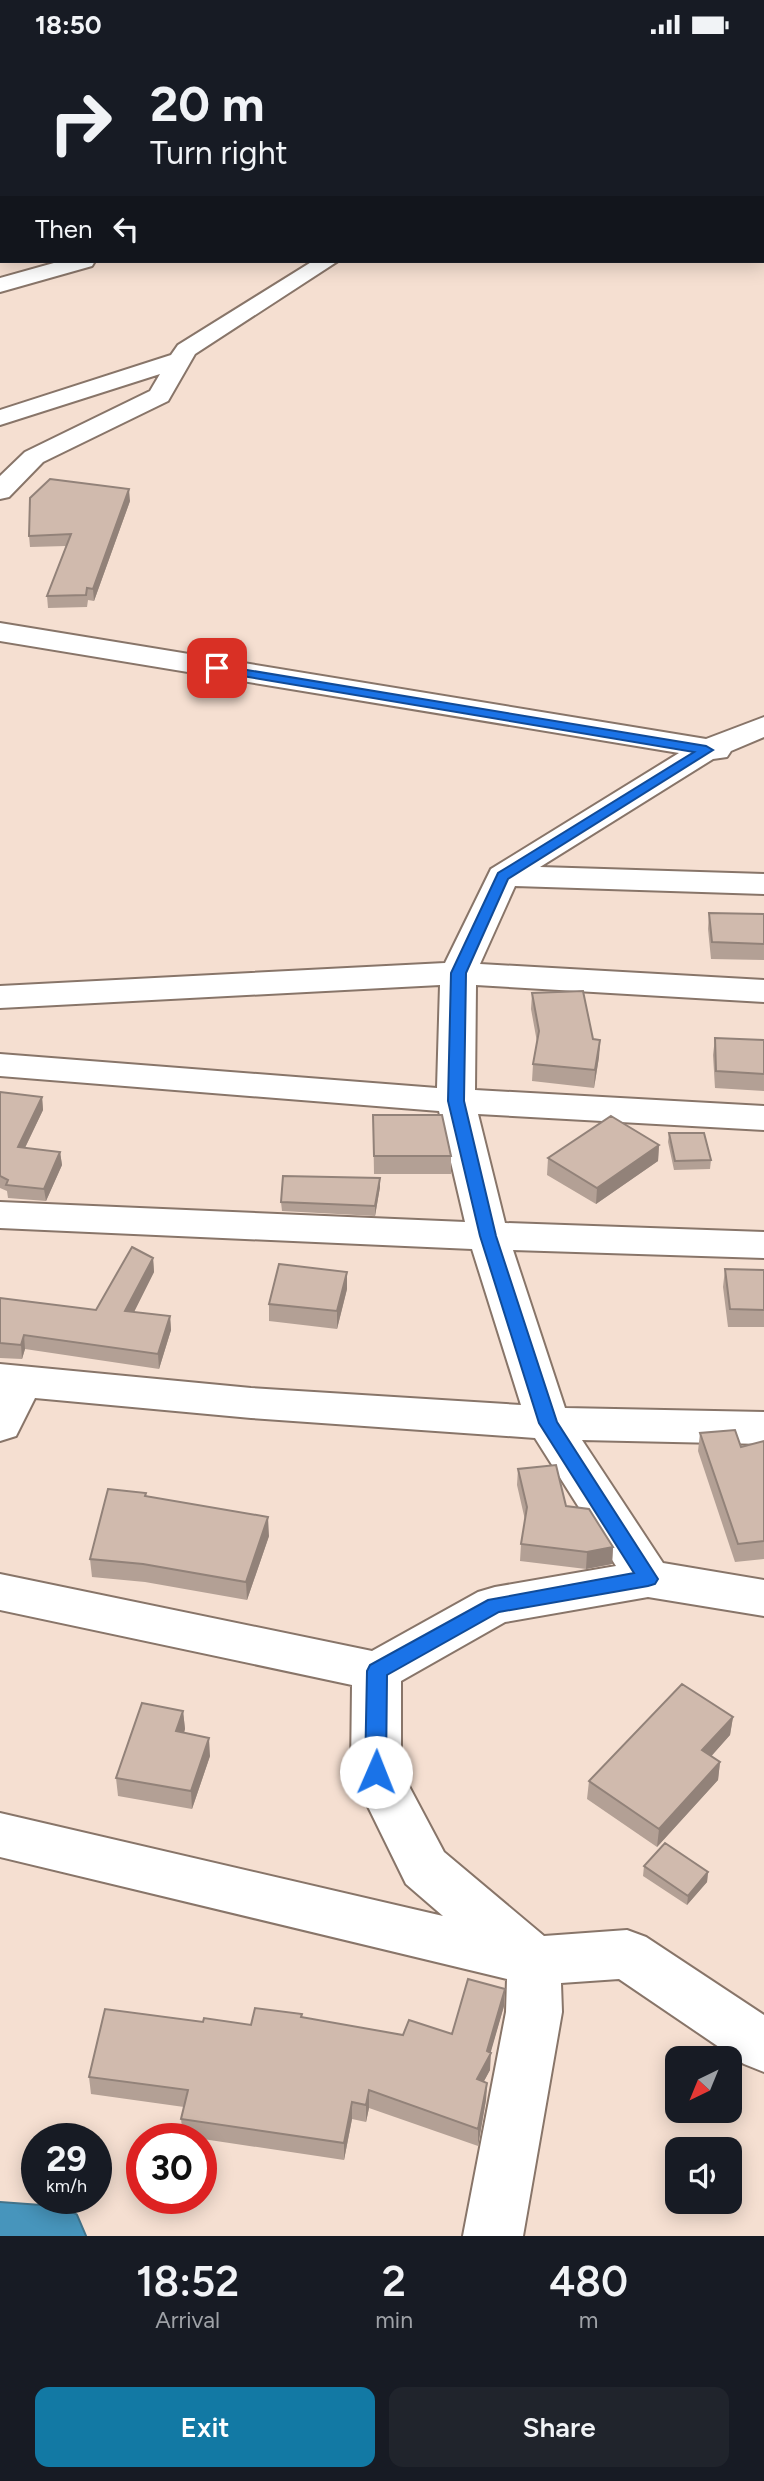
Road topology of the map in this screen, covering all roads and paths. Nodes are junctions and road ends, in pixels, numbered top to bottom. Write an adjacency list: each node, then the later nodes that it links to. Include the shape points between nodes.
1 (77, 263): 3 (street)
2 (324, 263): 4 (street, via 186,350)
3 (0, 285)
4 (180, 360): 5 (street); 6 (street, via 159,396 33,457)
5 (0, 418)
6 (0, 491)
7 (0, 632): 9 (street)
8 (764, 726): 9 (street)
9 (706, 750): 10 (street); 11 (street)
10 (764, 753)
11 (503, 876): 12 (street); 13 (street)
12 (764, 884)
13 (458, 973): 14 (street); 15 (street); 17 (street)
14 (764, 991)
15 (0, 997)
16 (0, 1065): 17 (street)
17 (456, 1101): 18 (street); 20 (street)
18 (764, 1118)
19 (0, 1215): 20 (street)
20 (488, 1236): 21 (street); 23 (street)
21 (764, 1245)
22 (11, 1380): 23 (street, via 251,1403); 24 (street)
23 (548, 1423): 25 (street); 26 (street)
24 (0, 1425)
25 (764, 1428)
26 (648, 1579): 28 (street); 29 (street, via 495,1605)
27 (0, 1592): 29 (street)
28 (764, 1598)
29 (377, 1671): 31 (street, via 376,1772 425,1868)
30 (0, 1835): 31 (street)
31 (534, 1961): 32 (street, via 627,1954); 35 (street, via 534,2012)
32 (764, 2046)
33 (0, 2232): 34 (highway)
34 (55, 2236)
35 (493, 2236)

